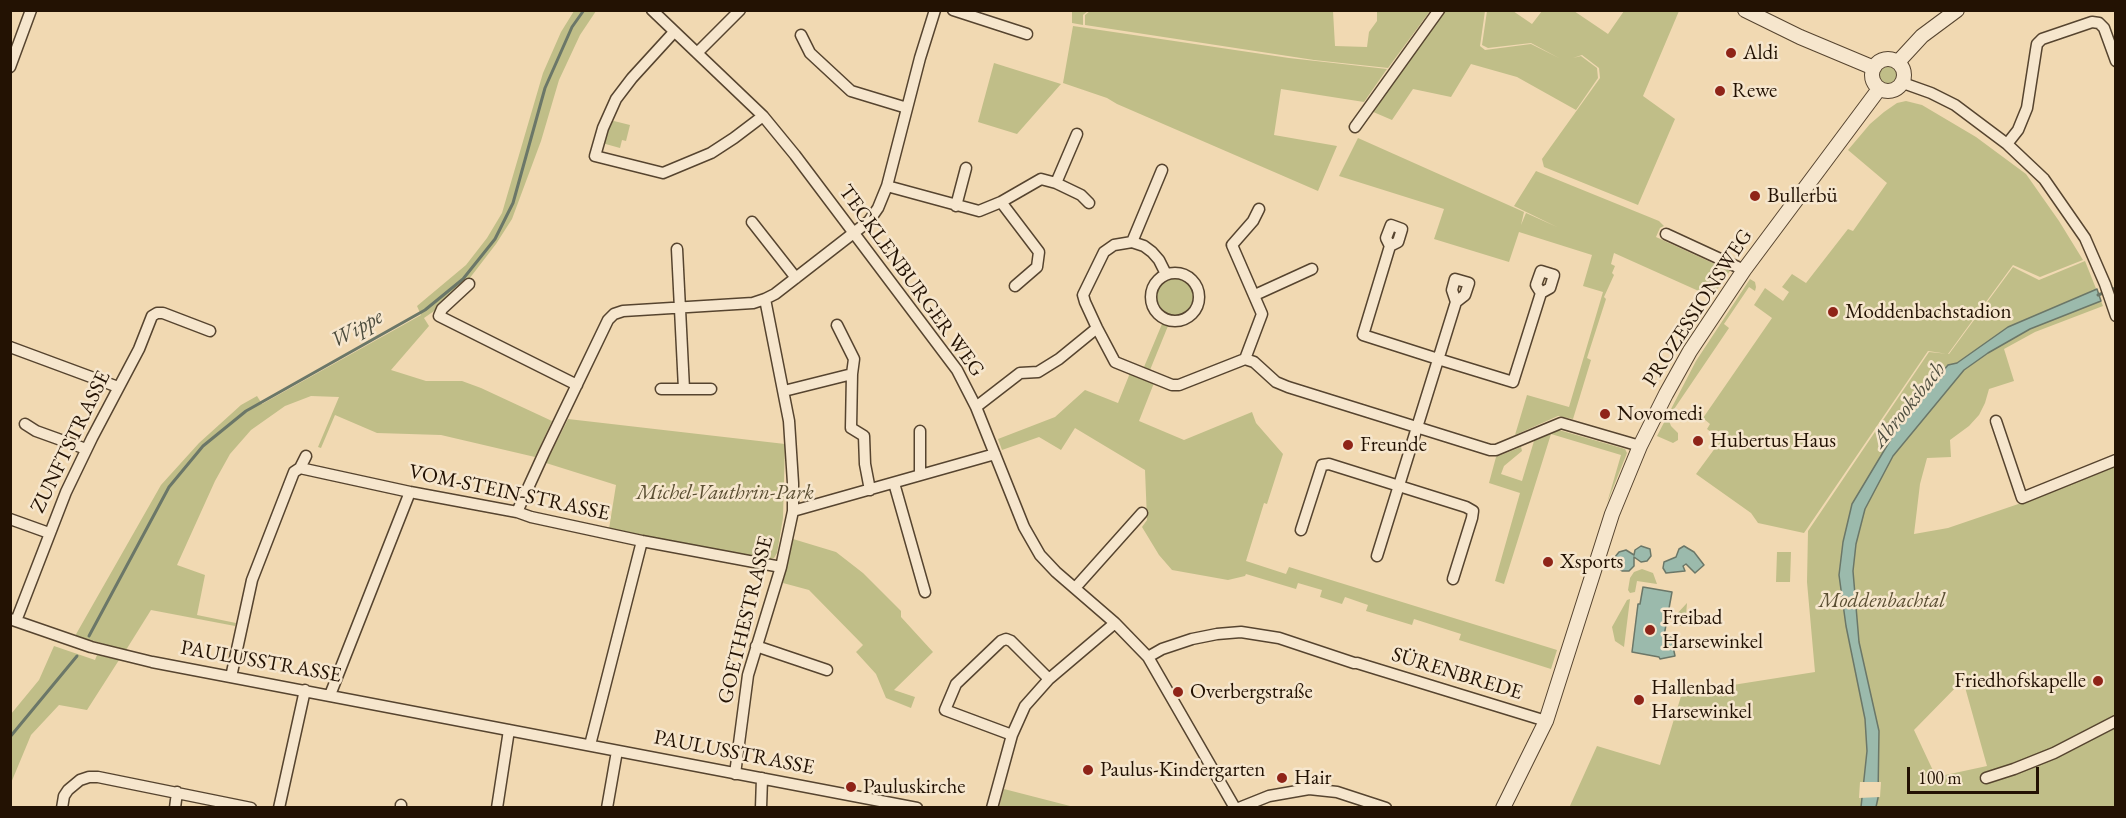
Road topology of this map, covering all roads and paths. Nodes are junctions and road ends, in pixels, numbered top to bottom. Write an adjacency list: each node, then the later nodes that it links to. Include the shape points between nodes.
1 (31, 10): 15 (street)
2 (652, 10): 9 (street, TECKLENBURGER WEG)
3 (740, 10): 12 (street)
4 (935, 10): 19 (street)
5 (953, 10): 10 (street)
6 (1439, 10): 21 (street)
7 (1745, 10): 16 (street)
8 (1957, 10): 14 (street)
9 (674, 32): 12 (street, TECKLENBURGER WEG); 20 (street, via 616,99 595,156 663,173 711,153)
10 (1027, 34)
11 (801, 35): 19 (street, via 810,53 851,91)
12 (697, 53): 20 (street, TECKLENBURGER WEG)
13 (2115, 61): 23 (street, via 2099,22 2042,39 2037,44 2028,108)
14 (1898, 62): 16 (street, via 1885,60); 17 (street, via 1905,76)
15 (10, 68)
16 (1874, 68): 18 (street, via 1872,76)
17 (1903, 83): 18 (street, via 1897,90); 23 (street, via 1955,105)
18 (1879, 89): 39 (street, PROZESSIONSWEG)
19 (907, 108): 27 (street)
20 (763, 116): 33 (street, TECKLENBURGER WEG)
21 (1355, 127)
22 (1077, 134): 26 (street)
23 (2007, 144): 49 (street, via 2044,179 2085,238)
24 (966, 168): 30 (street)
25 (1162, 170): 35 (street)
26 (1056, 183): 28 (street, via 1037,180); 29 (street)
27 (887, 186): 30 (street); 33 (street, via 878,208)
28 (1000, 202): 30 (street, via 979,211); 43 (street, via 1039,252 1037,267)
29 (1089, 203)
30 (956, 206)
31 (1259, 209): 45 (street, via 1232,245)
32 (752, 222): 41 (street)
33 (854, 234): 41 (street); 63 (street, TECKLENBURGER WEG, via 957,370)
34 (1666, 234): 39 (street)
35 (1132, 242): 40 (street, via 1152,252); 51 (street, via 1107,248 1086,286 1084,302)
36 (1390, 246): 55 (street, via 1363,335)
37 (677, 249): 48 (street)
38 (1312, 268): 45 (street)
39 (1744, 270): 68 (street, PROZESSIONSWEG, via 1690,351)
40 (1166, 274): 40 (street, via 1183,273 1196,284 1196,309 1184,320 1167,320 1154,309 1150,293 1158,278)
41 (796, 278): 46 (street)
42 (469, 284): 57 (street, via 439,316)
43 (1015, 286)
44 (1541, 293): 55 (street, via 1513,382)
45 (1255, 295): 54 (street, via 1262,319)
46 (765, 299): 48 (street); 62 (street, GOETHESTRASSE)
47 (1456, 302): 55 (street)
48 (681, 307): 57 (street, via 614,314); 59 (street)
49 (2115, 316)
50 (837, 325): 56 (street, via 854,359)
51 (1097, 328): 54 (street, via 1115,362 1172,385); 63 (street, via 1045,368 1020,373)
52 (210, 330): 58 (street, ZUNFTSTRASSE, via 163,313 152,316)
53 (10, 347): 58 (street)
54 (1245, 359): 66 (street, via 1288,387)
55 (1438, 359): 66 (street)
56 (852, 374): 62 (street); 77 (street, via 851,428 864,436)
57 (577, 385): 80 (street)
58 (118, 387): 69 (street, ZUNFTSTRASSE)
59 (684, 388): 60 (street); 61 (street)
60 (661, 389)
61 (711, 389)
62 (784, 391): 79 (street, GOETHESTRASSE)
63 (976, 406): 70 (street, TECKLENBURGER WEG)
64 (1996, 421): 72 (street, via 2022,498)
65 (25, 424): 69 (street)
66 (1417, 428): 68 (street, via 1496,450 1561,423); 76 (street)
67 (920, 431): 74 (street)
68 (1640, 446): 101 (street, PROZESSIONSWEG, via 1596,560)
69 (86, 449): 84 (street, ZUNFTSTRASSE)
70 (995, 454): 74 (street); 89 (street, TECKLENBURGER WEG, via 1024,527 1040,555)
71 (306, 456): 73 (street)
72 (2115, 460)
73 (300, 468): 78 (street, VOM-STEIN-STRASSE); 96 (street, via 294,472 252,580)
74 (920, 475): 75 (street)
75 (894, 483): 77 (street); 90 (street)
76 (1398, 486): 83 (street, via 1322,465); 86 (street); 88 (street, via 1473,511)
77 (870, 490): 79 (street)
78 (410, 492): 80 (street, VOM-STEIN-STRASSE); 99 (street)
79 (793, 511): 87 (street, GOETHESTRASSE)
80 (517, 512): 85 (street, VOM-STEIN-STRASSE)
81 (1142, 513): 89 (street)
82 (10, 519): 84 (street)
83 (1301, 530)
84 (49, 532): 91 (street, ZUNFTSTRASSE)
85 (642, 541): 87 (street, VOM-STEIN-STRASSE); 104 (street)
86 (1377, 556)
87 (781, 567): 93 (street, GOETHESTRASSE)
88 (1453, 579)
89 (1075, 588): 92 (street, TECKLENBURGER WEG)
90 (925, 592)
91 (13, 620): 96 (street, PAULUSSTRASSE, via 86,645)
92 (1115, 623): 94 (street, TECKLENBURGER WEG); 97 (street)
93 (756, 646): 95 (street); 106 (street, GOETHESTRASSE, via 748,675)
94 (1148, 657): 101 (street, SÜRENBREDE, via 1162,649 1217,634 1241,632 1279,638); 119 (street, TECKLENBURGER WEG)
95 (827, 670)
96 (231, 677): 98 (street, PAULUSSTRASSE)
97 (1049, 679): 103 (street, via 1025,706); 103 (street, via 1006,639 956,684 945,710)
98 (305, 690): 99 (street, PAULUSSTRASSE); 113 (street)
99 (330, 695): 102 (street, PAULUSSTRASSE)
100 (2115, 721): 108 (street, via 2054,753)
101 (1546, 722): 121 (street, PROZESSIONSWEG)
102 (509, 730): 104 (street, PAULUSSTRASSE); 114 (street)
103 (1012, 735): 118 (street)
104 (590, 745): 105 (street, PAULUSSTRASSE)
105 (617, 751): 106 (street, PAULUSSTRASSE); 115 (street)
106 (735, 774): 107 (street, PAULUSSTRASSE)
107 (762, 778): 116 (street); 117 (street, PAULUSSTRASSE)
108 (1986, 778)
109 (177, 792): 110 (street, via 89,777 68,790); 111 (street); 112 (street)
110 (62, 807)
111 (175, 807)
112 (251, 807)
113 (279, 807)
114 (497, 807)
115 (606, 807)
116 (761, 807)
117 (917, 807)
118 (992, 807)
119 (1237, 807): 120 (street, via 1309,789 1337,792)
120 (1383, 807)
121 (1503, 807)

